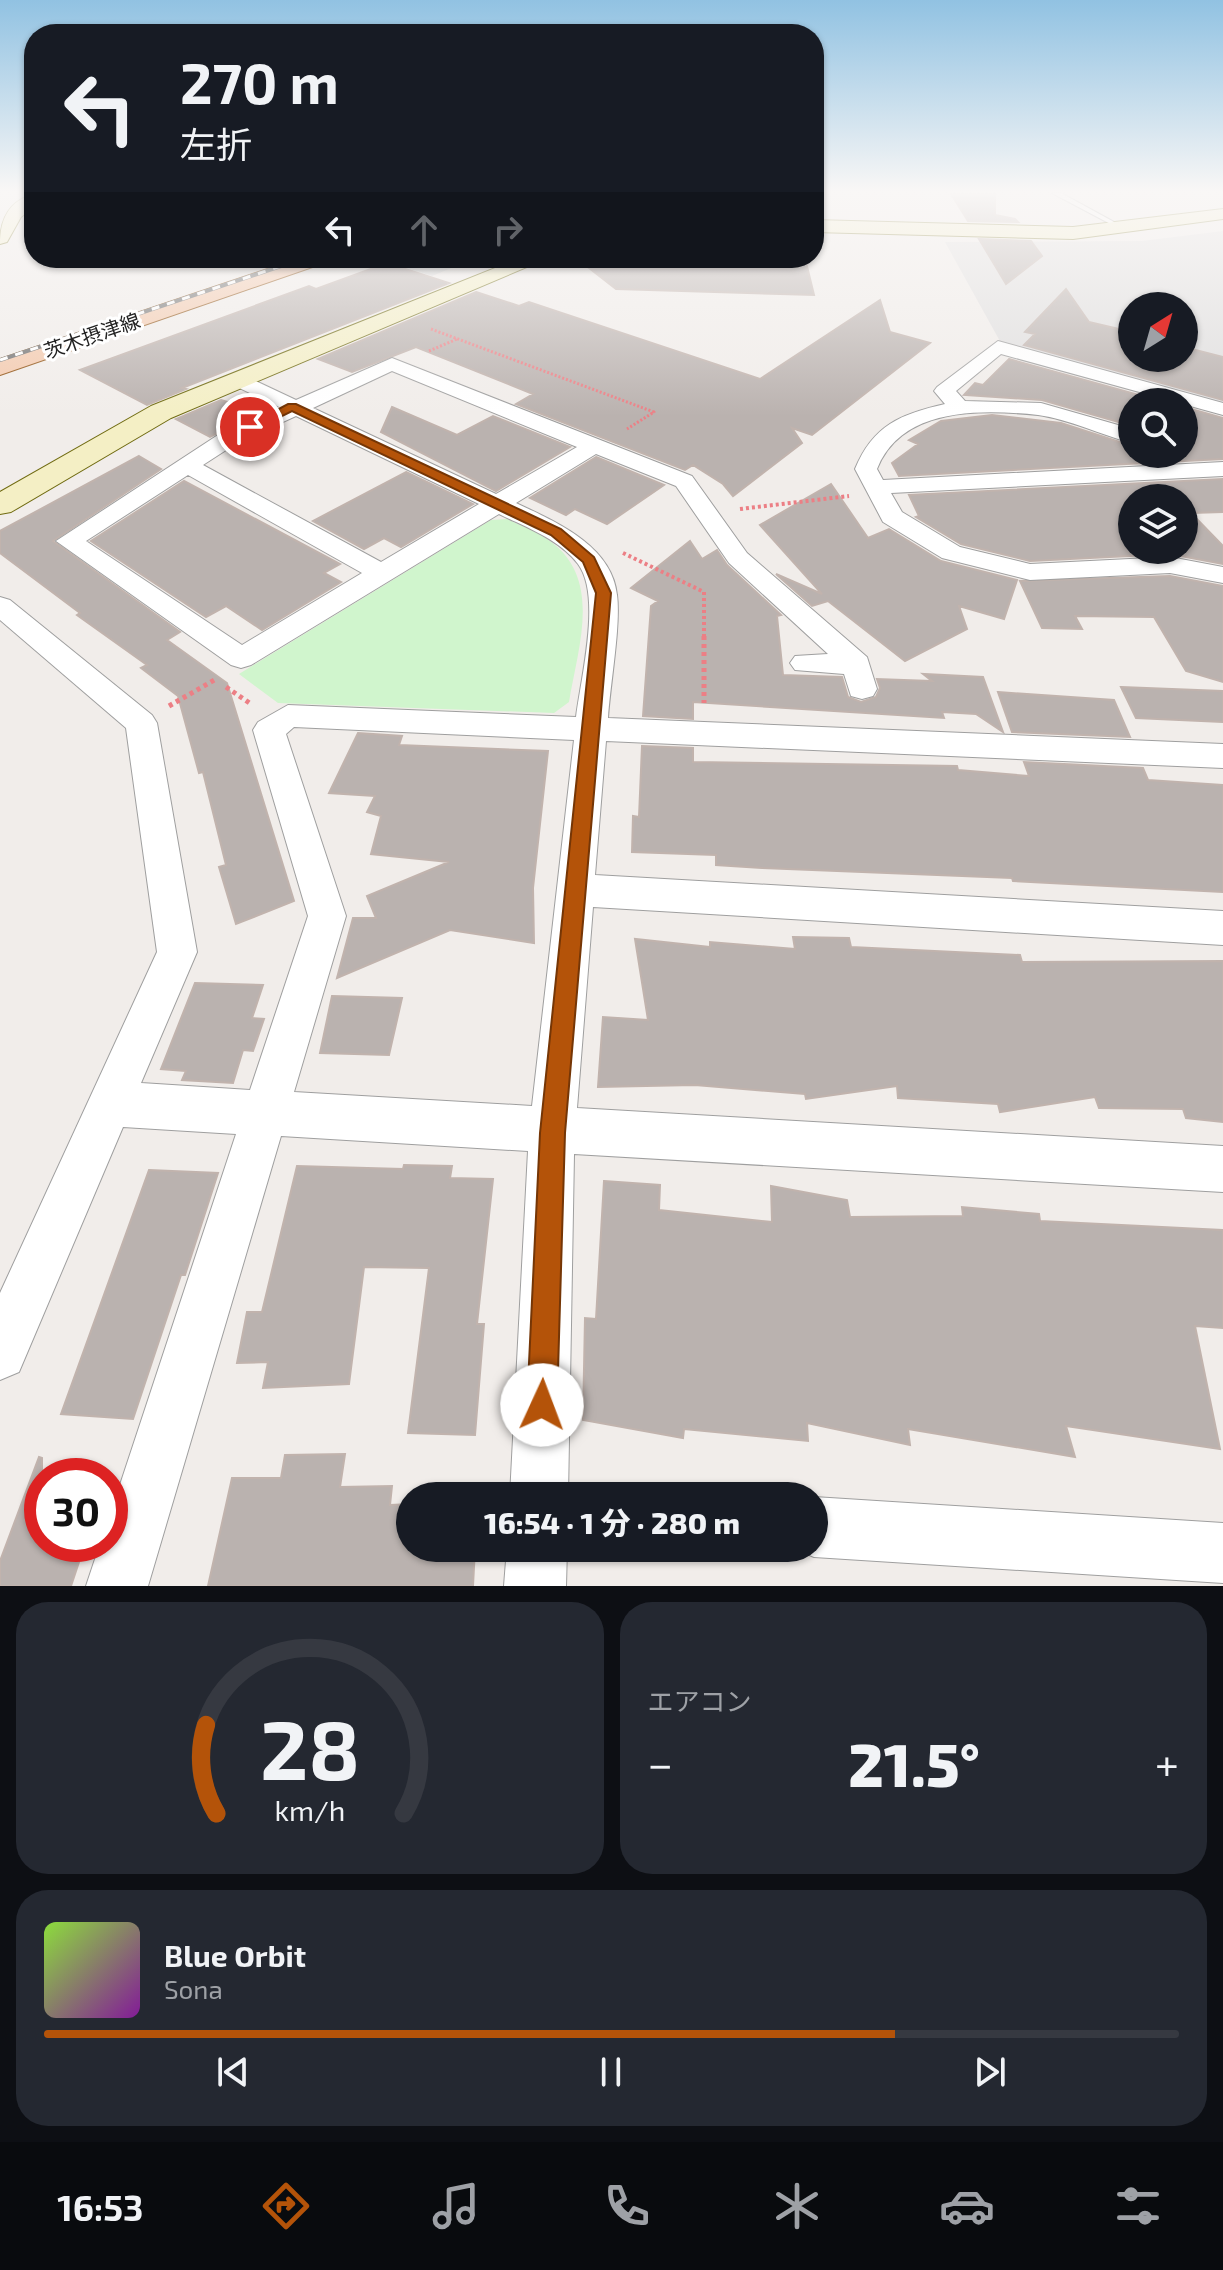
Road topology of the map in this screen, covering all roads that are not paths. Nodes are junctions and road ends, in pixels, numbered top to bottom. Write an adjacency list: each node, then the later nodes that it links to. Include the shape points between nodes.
1 (247, 268): 4 (main road, 茨木摂津線)
2 (291, 268): 5 (main road, 茨木摂津線)
3 (513, 268): 6 (street)
4 (0, 349)
5 (0, 368)
6 (236, 379): 7 (street); 17 (street, via 161,412)
7 (292, 406): 11 (street, via 392,364); 13 (street, via 229,438); 16 (street)
8 (959, 407): 9 (street, via 944,391 998,347); 10 (street, via 1041,409); 15 (street, via 912,418 875,446 866,469)
9 (1223, 409)
10 (1118, 432)
11 (594, 446): 16 (street); 21 (street, via 684,481 738,558 860,677)
12 (1198, 457): 14 (street)
13 (189, 466): 18 (street); 18 (street, via 69,541 241,658)
14 (1223, 468): 15 (street)
15 (876, 487): 19 (street, via 892,517 951,553 1030,572 1170,565)
16 (498, 503): 18 (street); 22 (street, via 556,532 589,560 604,593)
17 (0, 505)
18 (381, 573)
19 (1223, 575)
20 (0, 606): 26 (street, via 141,723 177,952)
21 (805, 663)
22 (592, 727): 23 (street); 24 (street); 27 (street, via 288,716 269,730 327,916)
23 (1223, 756)
24 (576, 890): 25 (street); 28 (street)
25 (1223, 928)
26 (110, 1104): 27 (street); 30 (street)
27 (267, 1114): 28 (street); 35 (street)
28 (552, 1133): 29 (street); 31 (street)
29 (1223, 1169)
30 (0, 1353)
31 (540, 1482)
32 (828, 1528): 33 (street)
33 (1223, 1553)
34 (536, 1562): 36 (street)
35 (117, 1586)
36 (535, 1586)

